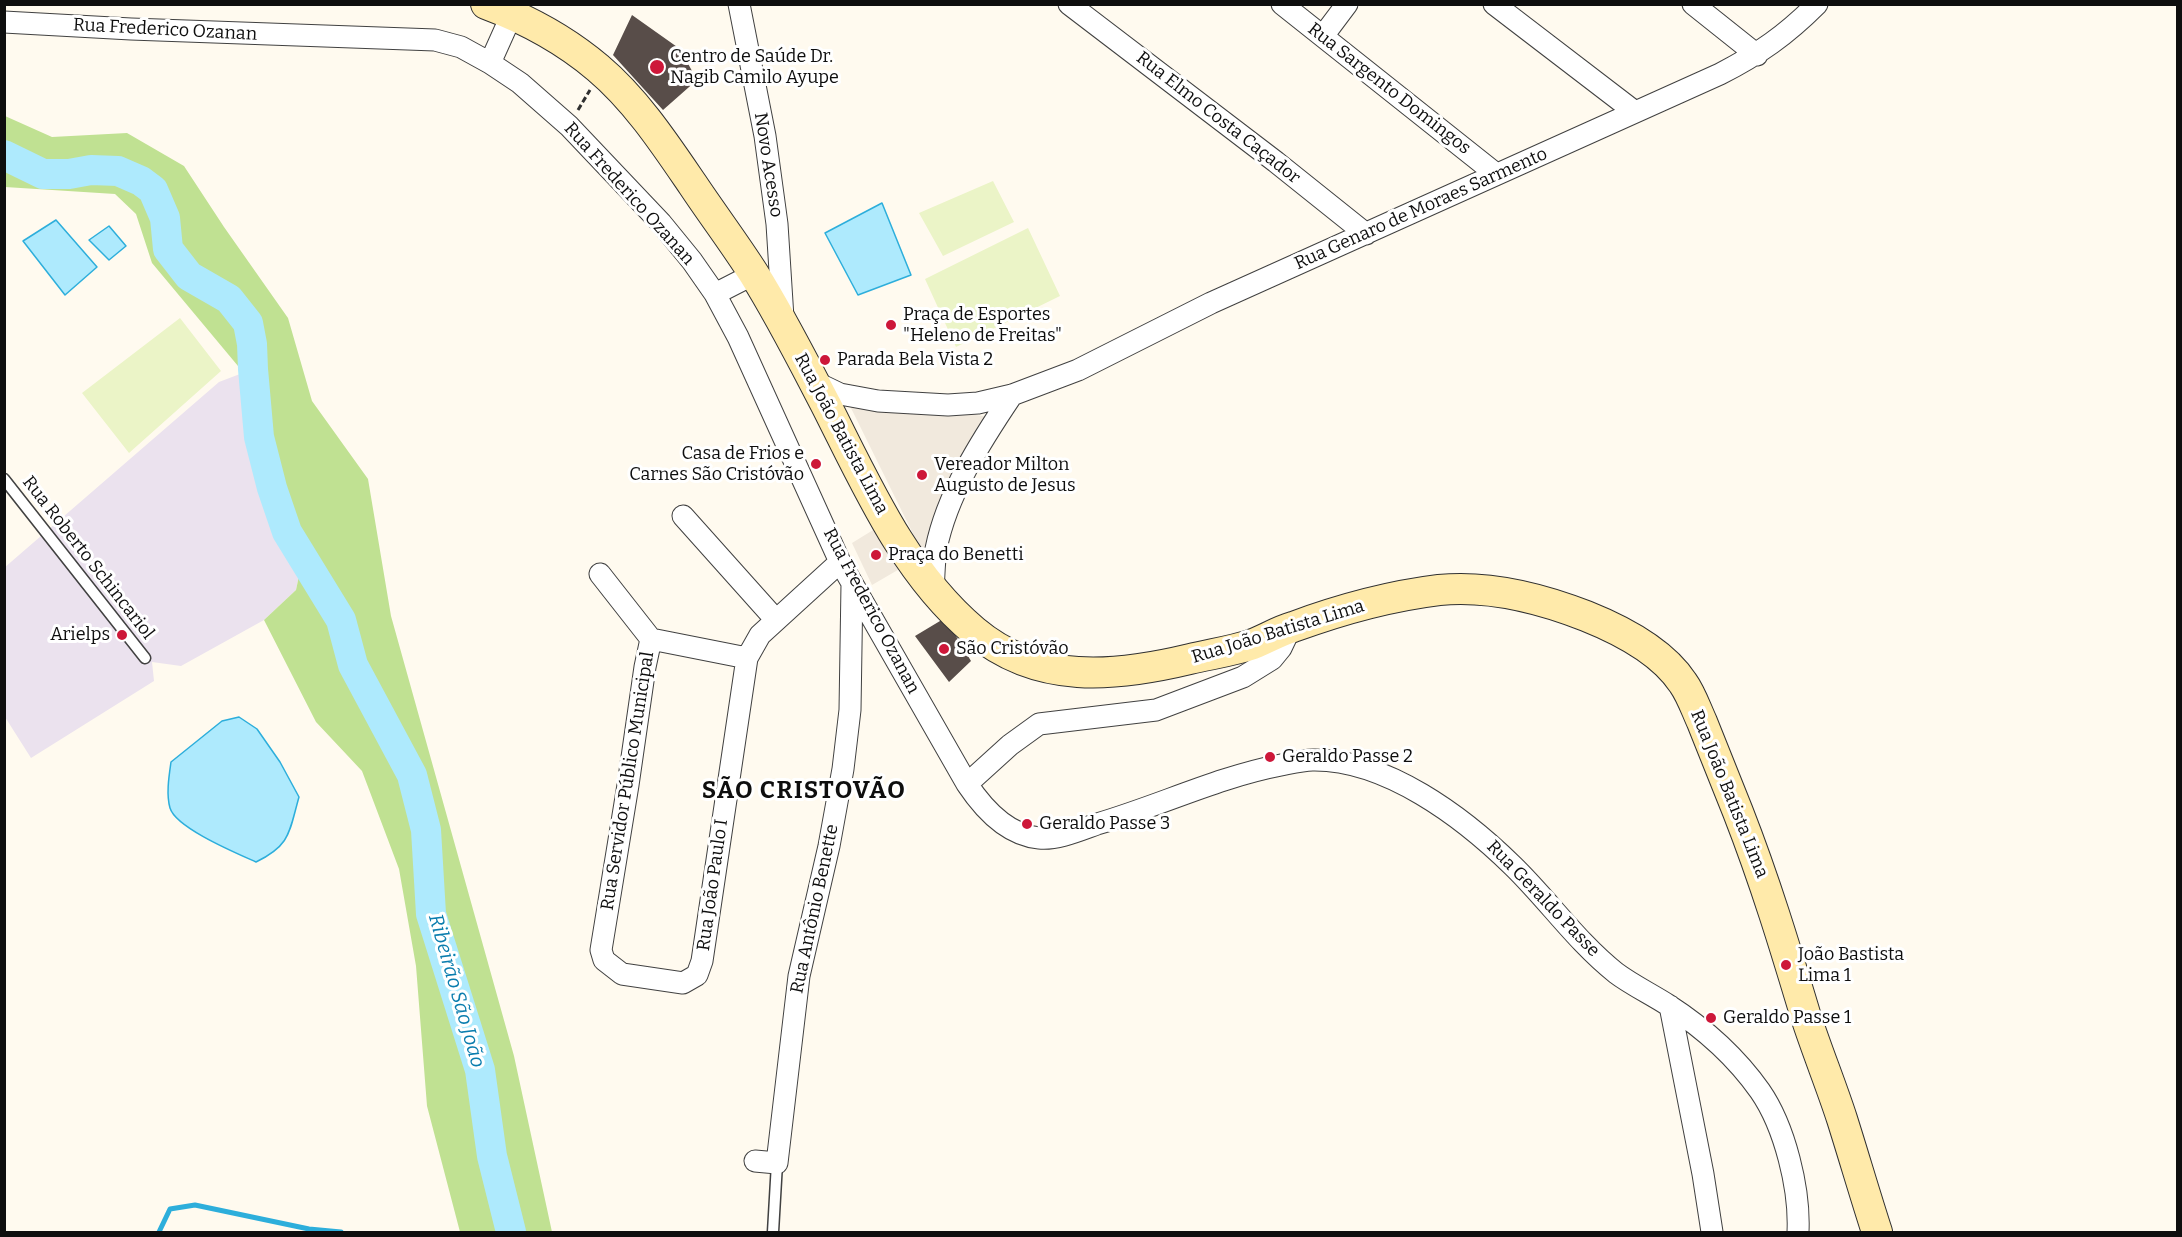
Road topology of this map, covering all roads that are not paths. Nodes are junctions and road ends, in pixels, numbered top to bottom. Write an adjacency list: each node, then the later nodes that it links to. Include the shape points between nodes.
1 (739, 4): 18 (street, Novo Acesso, via 765,136 777,224)
2 (1069, 4): 15 (street, Rua Elmo Costa Caçador)
3 (1282, 4): 10 (street, Rua Sargento Domingos)
4 (1347, 4): 10 (street)
5 (1494, 4): 13 (street)
6 (1693, 4): 11 (street)
7 (1818, 4): 11 (street, Rua Genaro de Moraes Sarmento, via 1790,32)
8 (499, 9): 12 (street); 16 (street, Rua João Batista Lima, via 556,37 601,70 646,119)
9 (4, 22): 12 (street, Rua Frederico Ozanan, via 435,40 461,47)
10 (1323, 36): 14 (street, Rua Sargento Domingos)
11 (1756, 55): 13 (street, Rua Genaro de Moraes Sarmento)
12 (490, 63): 17 (street, Rua Frederico Ozanan, via 520,83 569,126 661,223)
13 (1635, 112): 14 (street, Rua Genaro de Moraes Sarmento)
14 (1496, 174): 15 (street, Rua Genaro de Moraes Sarmento)
15 (1366, 234): 20 (street, Rua Genaro de Moraes Sarmento, via 1211,303 1078,370)
16 (754, 274): 17 (street); 18 (street, Rua João Batista Lima)
17 (715, 294): 23 (street, Rua Frederico Ozanan)
18 (784, 327): 19 (street, Rua João Batista Lima)
19 (813, 381): 20 (street, Rua Genaro de Moraes Sarmento, via 840,394 878,401 948,405); 26 (street, Rua João Batista Lima, via 907,555)
20 (1012, 395): 26 (street, via 981,445 946,516 936,550)
21 (4, 479): 30 (lane, Rua Roberto Schincariol)
22 (683, 516): 27 (street)
23 (840, 562): 25 (street, Rua Frederico Ozanan); 27 (street, Rua João Paulo I)
24 (600, 574): 29 (street)
25 (852, 583): 32 (street, Rua Frederico Ozanan); 36 (street, Rua Antônio Benette, via 850,710 843,769 799,976)
26 (933, 591): 28 (street, Rua João Batista Lima, via 977,634 1004,651 1062,671 1096,674 1143,670 1254,644)
27 (776, 620): 31 (street, Rua João Paulo I, via 760,635)
28 (1291, 627): 32 (street, via 1272,659 1243,677 1156,710 1039,724); 40 (street, Rua João Batista Lima, via 1392,597 1489,589 1561,606 1600,622 1643,645 1663,661 1683,682 1754,854)
29 (651, 639): 31 (street, Rua Servidor Público Municipal); 33 (street, Rua Servidor Público Municipal, via 601,950 604,960 622,974 683,983 697,975)
30 (145, 658)
31 (747, 658): 33 (street, Rua João Paulo I)
32 (967, 784): 34 (street, Rua Geraldo Passe, via 979,802 1004,824 1022,835 1041,839 1130,815 1254,770 1311,760 1349,762 1427,798 1478,834 1514,866 1585,945 1617,973)
33 (702, 961)
34 (1670, 1006): 38 (street); 39 (street, Rua Geraldo Passe, via 1711,1037 1761,1093 1781,1134 1790,1167 1799,1213)
35 (754, 1161): 36 (street)
36 (777, 1163): 37 (lane)
37 (773, 1233)
38 (1712, 1233)
39 (1798, 1233)
40 (1877, 1233)

